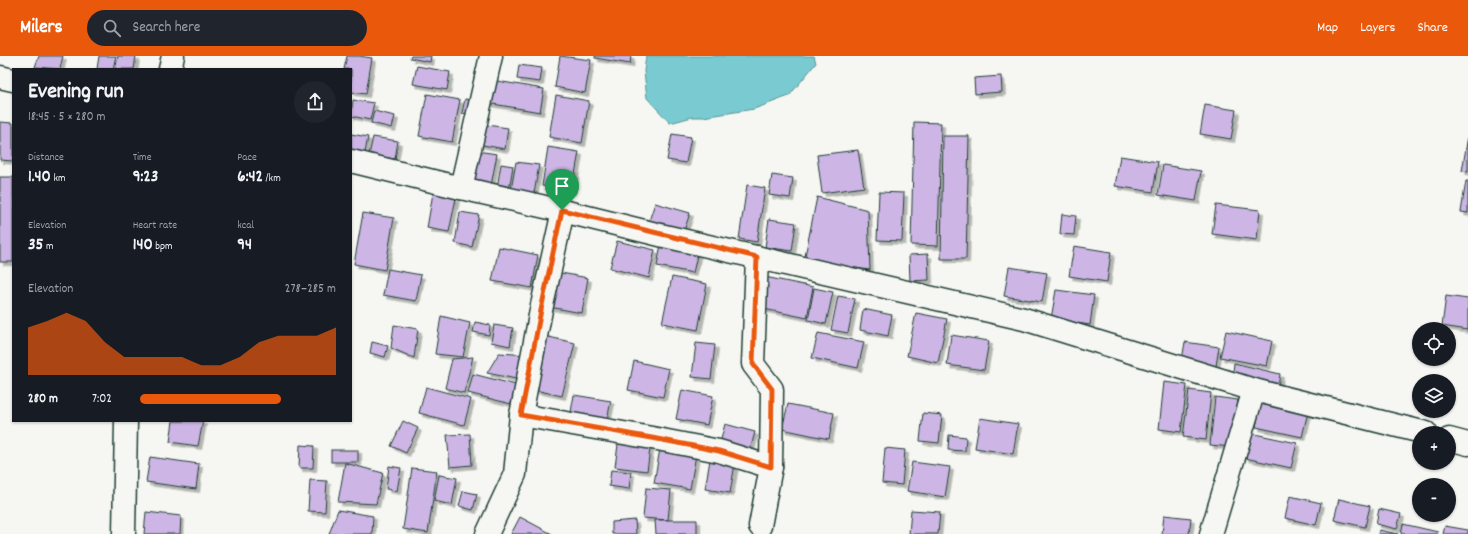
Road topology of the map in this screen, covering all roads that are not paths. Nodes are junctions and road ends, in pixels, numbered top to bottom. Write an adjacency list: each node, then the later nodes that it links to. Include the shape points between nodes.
1 (173, 56): 3 (street)
2 (492, 56): 7 (street)
3 (170, 68)
4 (0, 77): 5 (street)
5 (12, 80)
6 (352, 161): 7 (street)
7 (461, 188): 8 (street)
8 (562, 210): 9 (street); 11 (street)
9 (757, 257): 10 (street, via 1024,319); 16 (street, via 753,364 772,389)
10 (1254, 390): 13 (street); 20 (street)
11 (521, 415): 16 (street, via 719,451); 19 (street, via 515,474)
12 (126, 422): 18 (street)
13 (1412, 430)
14 (1456, 441): 15 (street)
15 (1468, 444)
16 (771, 467): 17 (street)
17 (760, 526)
18 (124, 534)
19 (487, 534)
20 (1211, 534)

